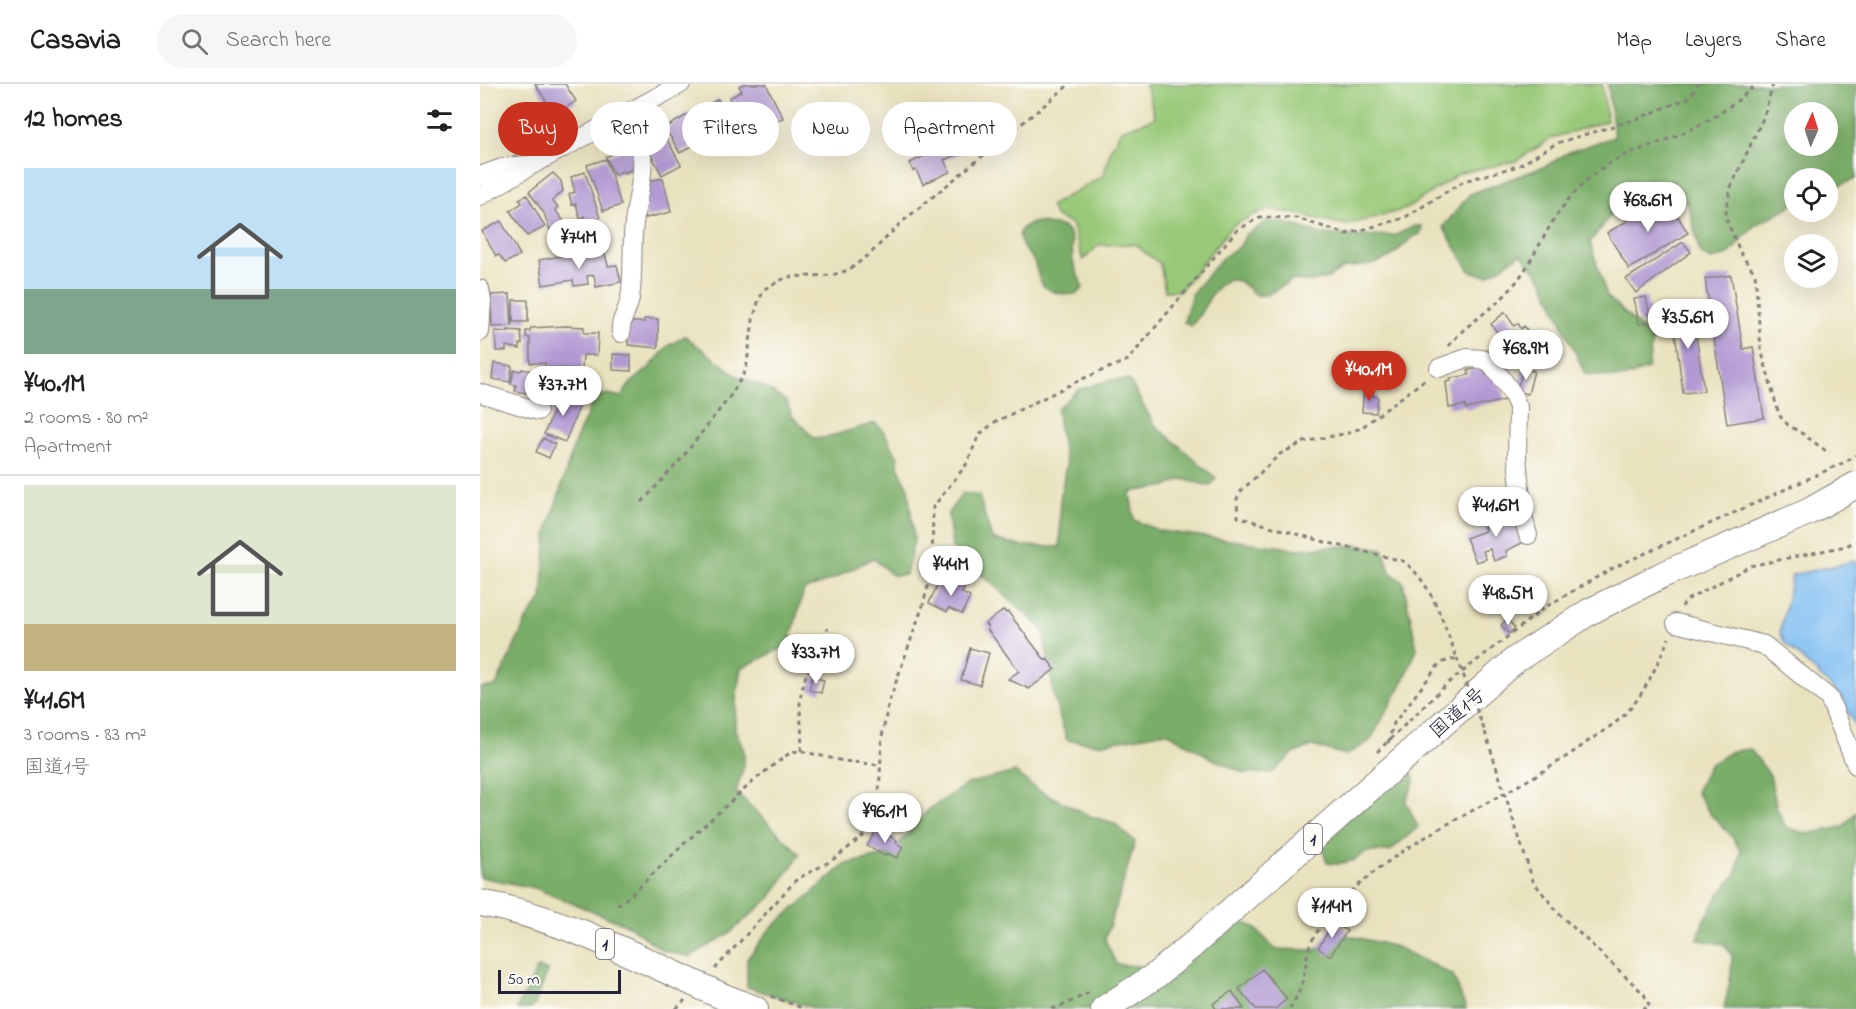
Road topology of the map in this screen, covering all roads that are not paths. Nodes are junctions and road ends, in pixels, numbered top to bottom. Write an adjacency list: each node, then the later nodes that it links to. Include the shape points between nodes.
1 (681, 84): 2 (street)
2 (647, 102)
3 (590, 133): 5 (street)
4 (642, 156): 10 (street, via 642,183 633,225 630,300)
5 (532, 165): 6 (street, via 505,167); 7 (street)
6 (480, 176)
7 (480, 196)
8 (480, 289): 9 (street)
9 (480, 332)
10 (621, 333)
11 (1439, 368): 15 (street, via 1467,358 1482,359 1491,363 1512,393 1518,407 1517,459)
12 (480, 393): 13 (street)
13 (538, 411)
14 (1856, 485): 20 (highway, 国道1号 / 1, via 1808,512 1660,576 1589,612 1515,660 1155,976)
15 (1528, 535)
16 (1676, 623): 17 (street, via 1764,645 1829,698)
17 (1856, 765)
18 (480, 903): 19 (highway, 1, bridge, via 568,927)
19 (755, 1009)
20 (1104, 1009)

